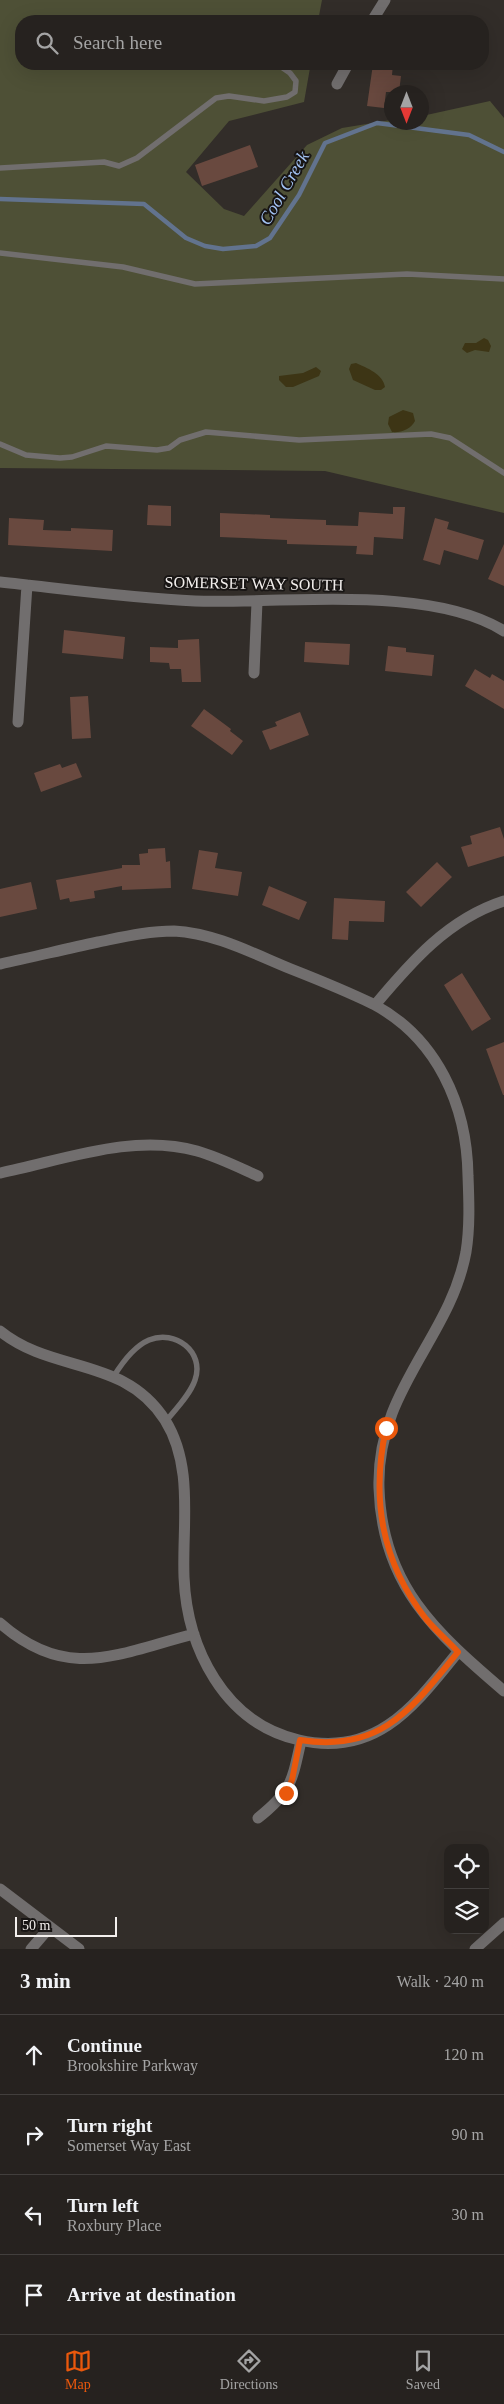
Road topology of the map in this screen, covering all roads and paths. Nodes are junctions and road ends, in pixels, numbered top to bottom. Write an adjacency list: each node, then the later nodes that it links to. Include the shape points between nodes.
1 (385, 0): 2 (street)
2 (376, 15)
3 (286, 70): 6 (lane, via 296,81 295,92 287,97 264,101 229,96 216,98 156,146 126,164 119,166 104,162)
4 (345, 70): 5 (street)
5 (337, 84)
6 (0, 168)
7 (0, 254): 8 (lane, via 123,267 195,284 407,274)
8 (504, 279)
9 (0, 444): 10 (lane, via 26,455 60,458 106,446 169,448 180,440 206,432 299,440 431,434 450,438)
10 (504, 473)
11 (0, 582): 12 (street, SOMERSET WAY SOUTH)
12 (26, 585): 13 (street, SOMERSET WAY SOUTH, via 123,596); 16 (street)
13 (257, 602): 14 (street, SOMERSET WAY SOUTH, via 422,604 456,610); 15 (street)
14 (504, 631)
15 (254, 673)
16 (18, 722)
17 (504, 901): 19 (street, via 469,917 443,934 419,955)
18 (0, 964): 19 (street, via 134,935 193,933 230,944)
19 (375, 1006): 27 (street, via 415,1036 436,1061 453,1091 466,1145 468,1231 461,1271 452,1295 394,1403 379,1469 380,1511 392,1560 417,1606)
20 (0, 1173): 21 (street, via 112,1148 161,1145 198,1151)
21 (258, 1176)
22 (0, 1331): 23 (street, via 12,1341 39,1354)
23 (114, 1376): 24 (street, via 141,1394); 24 (lane, via 148,1340 171,1337 188,1347 196,1361 195,1380)
24 (166, 1421): 26 (street, via 179,1454 183,1477 184,1579)
25 (0, 1623): 26 (street, via 34,1646 63,1656 87,1659 112,1657)
26 (194, 1634): 29 (street, via 216,1682 235,1706 256,1723)
27 (458, 1652): 28 (street); 29 (street, via 406,1713 376,1733 345,1741)
28 (504, 1690)
29 (300, 1740): 30 (street, via 286,1793)
30 (258, 1818)
31 (0, 1889): 33 (street)
32 (504, 1923): 36 (street)
33 (50, 1927): 34 (street); 35 (street)
34 (31, 1949)
35 (79, 1949)
36 (474, 1949)

